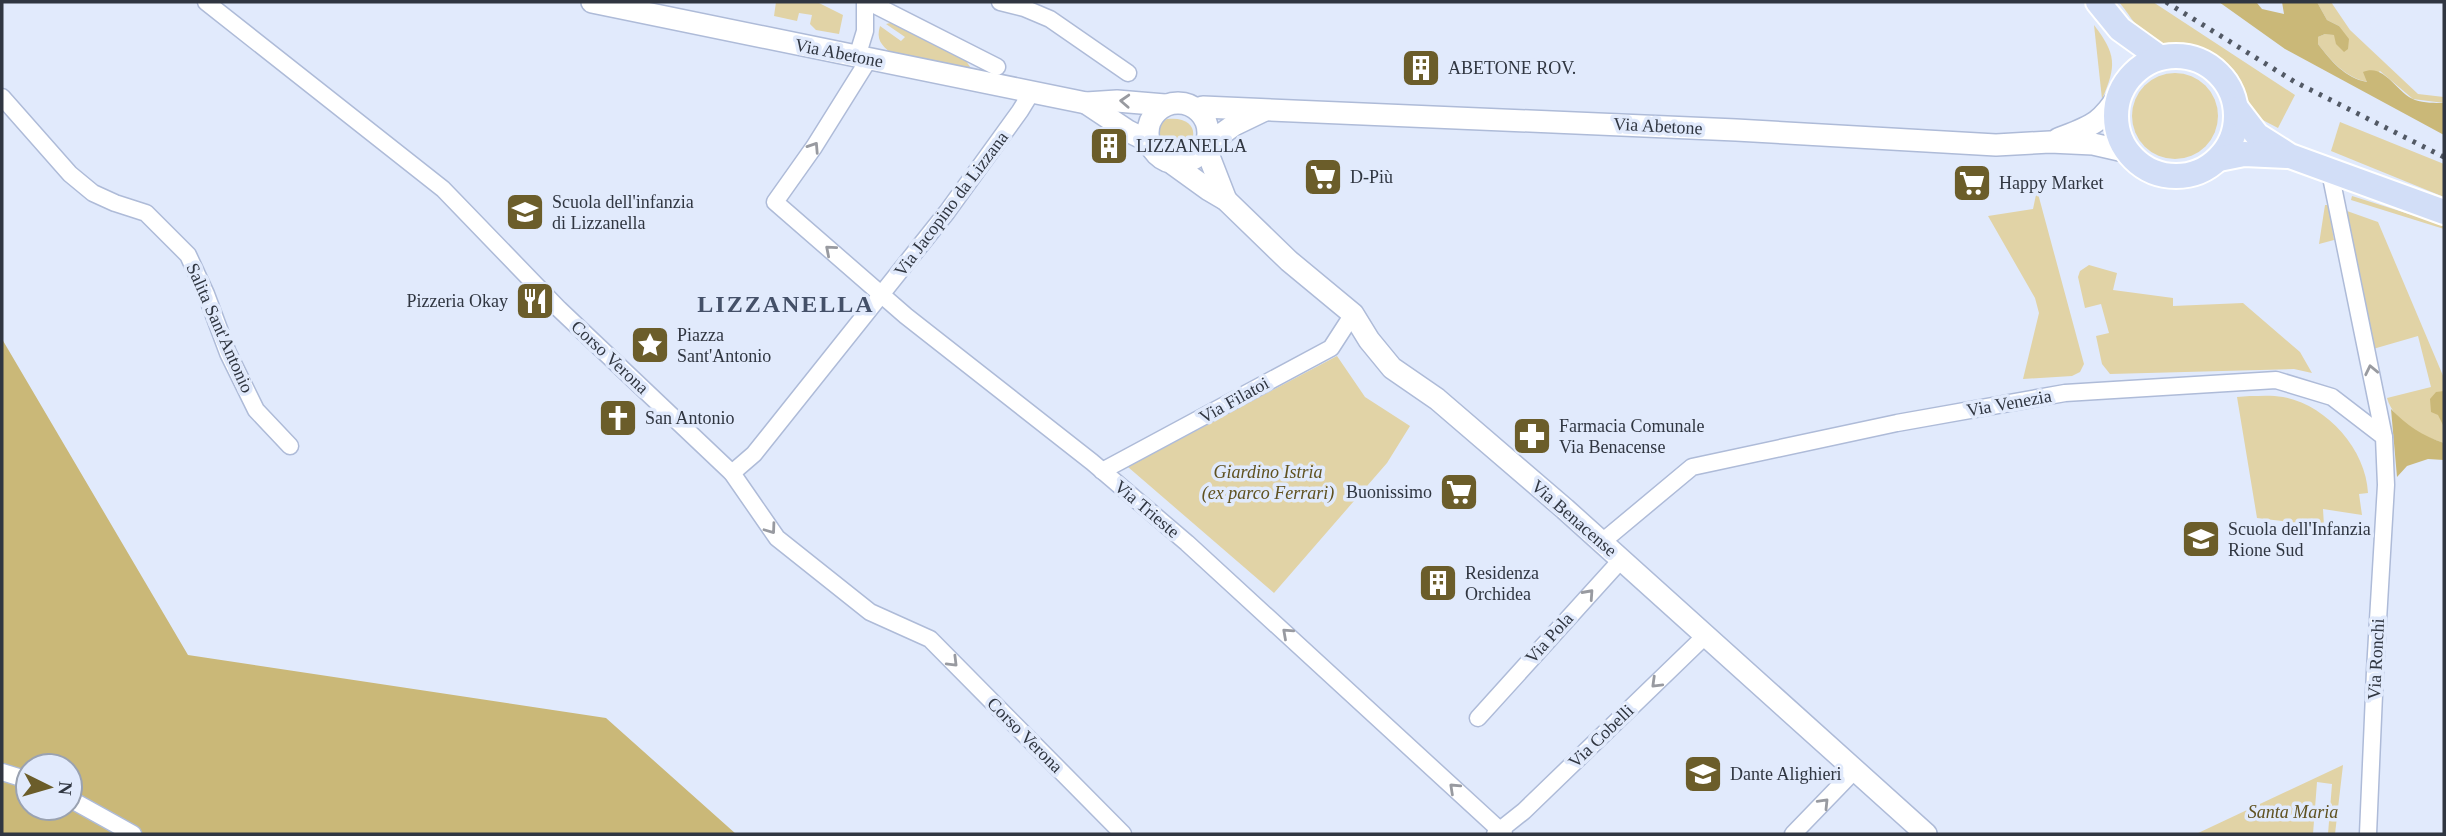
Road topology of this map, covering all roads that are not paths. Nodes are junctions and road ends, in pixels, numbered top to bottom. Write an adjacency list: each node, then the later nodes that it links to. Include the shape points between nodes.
1 (206, 2): 35 (street, Corso Verona, via 443,190 559,309)
2 (592, 2): 8 (main road, Via Abetone)
3 (867, 2): 8 (street); 9 (street)
4 (1000, 2): 11 (street, via 1050,19)
5 (2098, 2): 6 (main road)
6 (2120, 29): 7 (main road); 10 (main road)
7 (2160, 57): 10 (main road); 18 (main road, via 2180,55 2210,66 2231,89)
8 (863, 58): 12 (main road, Via Abetone); 30 (street, Via Trieste, one-way to 8, via 775,202 814,147)
9 (997, 67)
10 (2133, 73): 13 (main road)
11 (1128, 74)
12 (1031, 93): 15 (main road, Via Abetone); 30 (street, Via Jacopino da Lizzana, via 979,170)
13 (2120, 93): 21 (main road, via 2107,115 2096,123); 23 (main road, via 2117,128)
14 (2, 97): 33 (street, Salita Sant'Antonio, via 70,174 93,193 146,213 188,255 256,410)
15 (1086, 103): 16 (main road, one-way to 15); 20 (main road)
16 (1165, 106): 17 (main road, via 1181,103); 20 (main road, via 1152,117)
17 (1197, 109): 19 (main road, Via Abetone); 22 (main road, via 1207,126)
18 (2237, 109): 24 (main road, via 2257,135); 25 (main road, via 2232,141)
19 (1265, 110): 21 (main road, Via Abetone, via 1996,145); 22 (main road)
20 (1148, 141): 26 (main road, via 1158,157)
21 (2050, 142): 23 (main road)
22 (1205, 146): 26 (main road, via 1190,161); 28 (main road, Via Benacense)
23 (2128, 152): 25 (main road, via 2146,169 2179,177)
24 (2290, 156): 25 (main road, via 2244,153); 27 (main road)
25 (2219, 159)
26 (1173, 164): 28 (main road, Via Benacense)
27 (2330, 172): 29 (main road); 32 (street, one-way to 27)
28 (1226, 200): 31 (main road, Via Benacense)
29 (2444, 212)
30 (882, 294): 34 (street, Via Trieste); 35 (street, Via Jacopino da Lizzana, via 754,454)
31 (1353, 314): 34 (street, Via Filatoi, via 1331,348); 36 (main road, Via Benacense, via 1392,368 1437,399)
32 (2384, 437): 36 (street, Via Venezia, via 2332,397 2276,380 2065,393 1692,467); 48 (street, Via Ronchi, via 2386,485)
33 (290, 446)
34 (1102, 471): 43 (street, Via Trieste, one-way to 34, via 1283,629)
35 (732, 474): 42 (street, Corso Verona, one-way to 42, via 777,538 870,612 930,639)
36 (1602, 542): 37 (main road, Via Benacense)
37 (1622, 560): 38 (main road, Via Benacense); 39 (street, Via Pola, one-way to 37)
38 (1705, 636): 40 (main road, Via Benacense); 43 (street, Via Cobelli, one-way to 43)
39 (1478, 718)
40 (1854, 771): 46 (street, one-way to 40); 47 (main road, Via Benacense)
41 (84, 807): 44 (street)
42 (1118, 829): 45 (street)
43 (1500, 833)
44 (133, 834)
45 (1099, 834)
46 (1793, 834)
47 (1926, 834)
48 (2368, 834)

